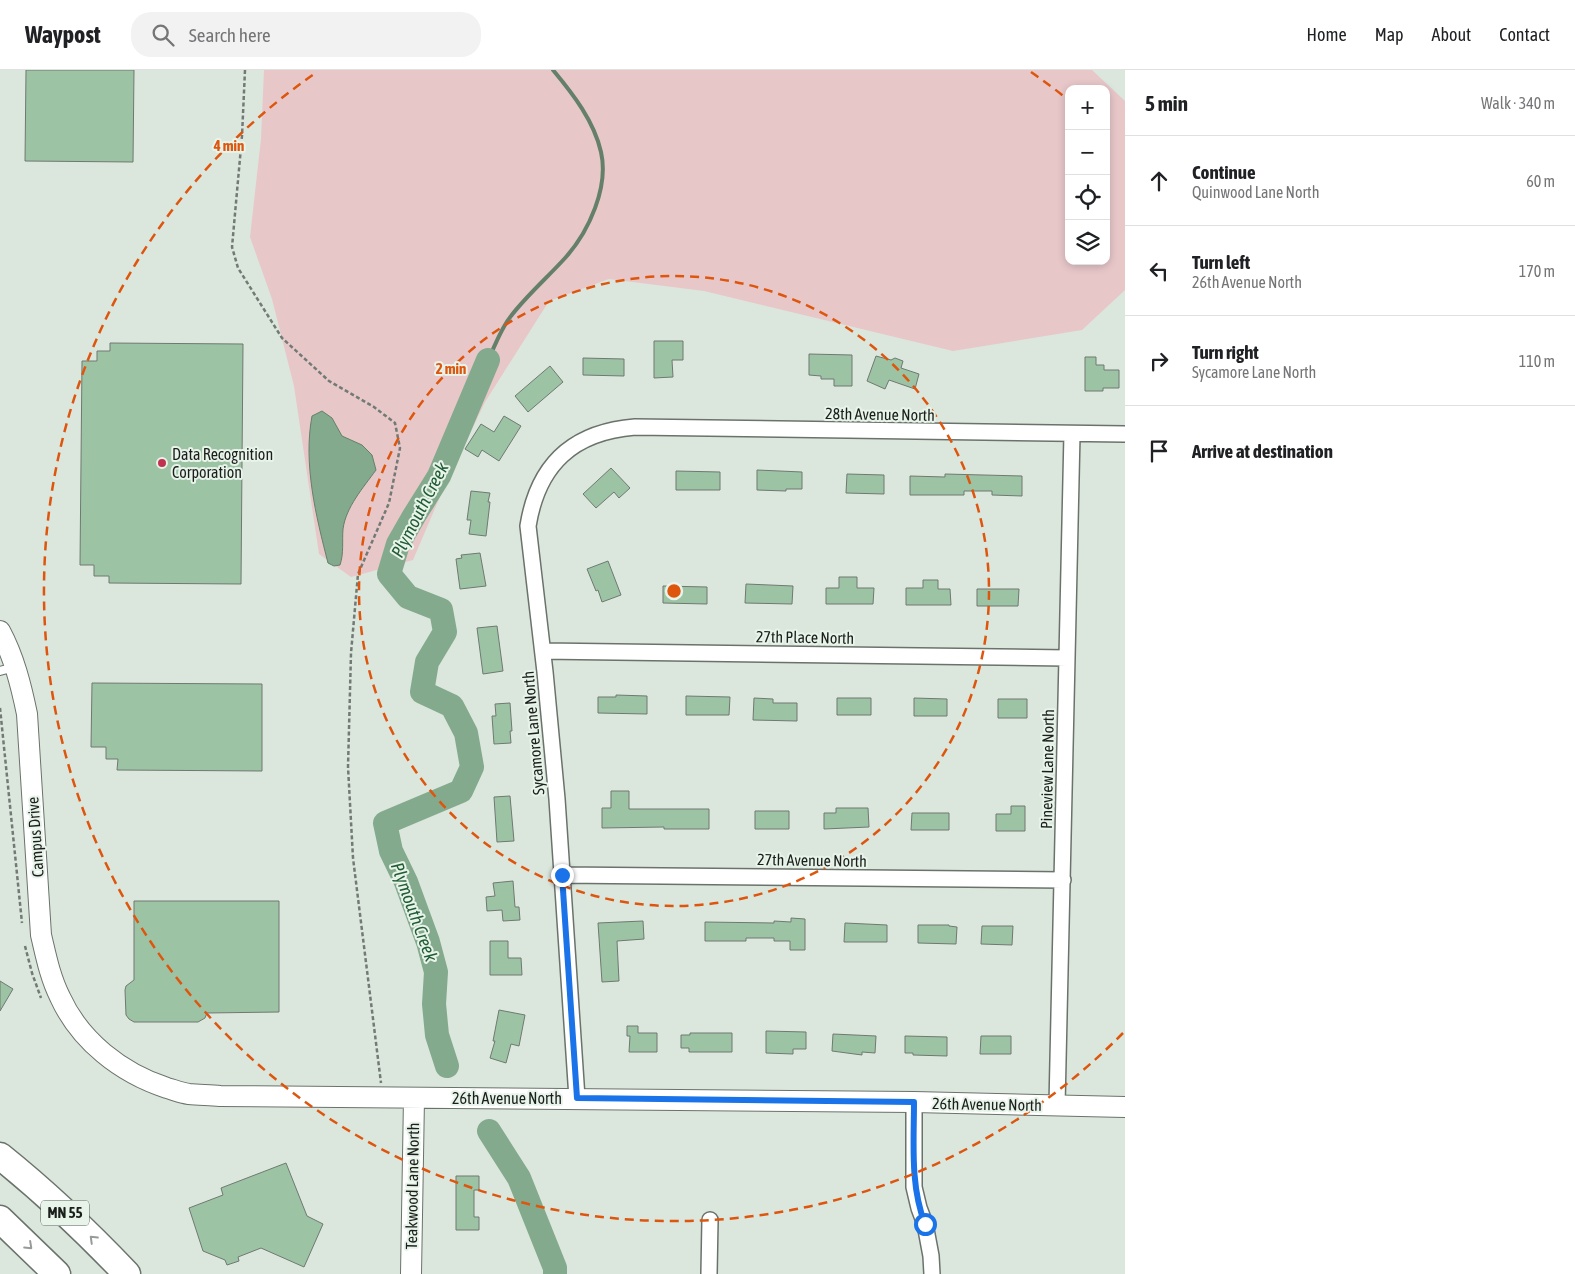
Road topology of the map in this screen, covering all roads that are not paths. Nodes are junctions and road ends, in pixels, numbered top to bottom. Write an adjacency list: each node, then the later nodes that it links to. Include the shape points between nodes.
1 (635, 427): 2 (street, 28th Avenue North); 5 (street, Sycamore Lane North, via 596,434 578,443 562,455 538,487 528,526)
2 (1072, 434): 3 (street, 28th Avenue North); 6 (street, Pineview Lane North)
3 (1125, 434)
4 (0, 631): 7 (street, Campus Drive, via 8,646)
5 (543, 651): 6 (street, 27th Place North); 8 (street, Sycamore Lane North)
6 (1067, 658): 9 (street, Pineview Lane North)
7 (8, 669): 10 (street, Campus Drive, via 20,679 27,714 41,935 48,967 60,998)
8 (562, 875): 9 (street, 27th Avenue North); 12 (street, Sycamore Lane North)
9 (1063, 880): 14 (street, Pineview Lane North)
10 (87, 1037): 11 (street, 26th Avenue North, via 126,1071 188,1094)
11 (414, 1098): 12 (street, 26th Avenue North); 21 (street, Teakwood Lane North)
12 (577, 1098): 13 (street, 26th Avenue North)
13 (914, 1102): 14 (street, 26th Avenue North); 23 (street, via 914,1187 925,1224)
14 (1057, 1105): 15 (street, 26th Avenue North)
15 (1125, 1107)
16 (0, 1156): 20 (highway, MN 55, one-way to 16, via 96,1241)
17 (0, 1219): 19 (highway, MN 55, one-way to 19)
18 (710, 1220): 22 (street)
19 (57, 1274)
20 (127, 1274)
21 (411, 1274)
22 (709, 1274)
23 (932, 1274)

